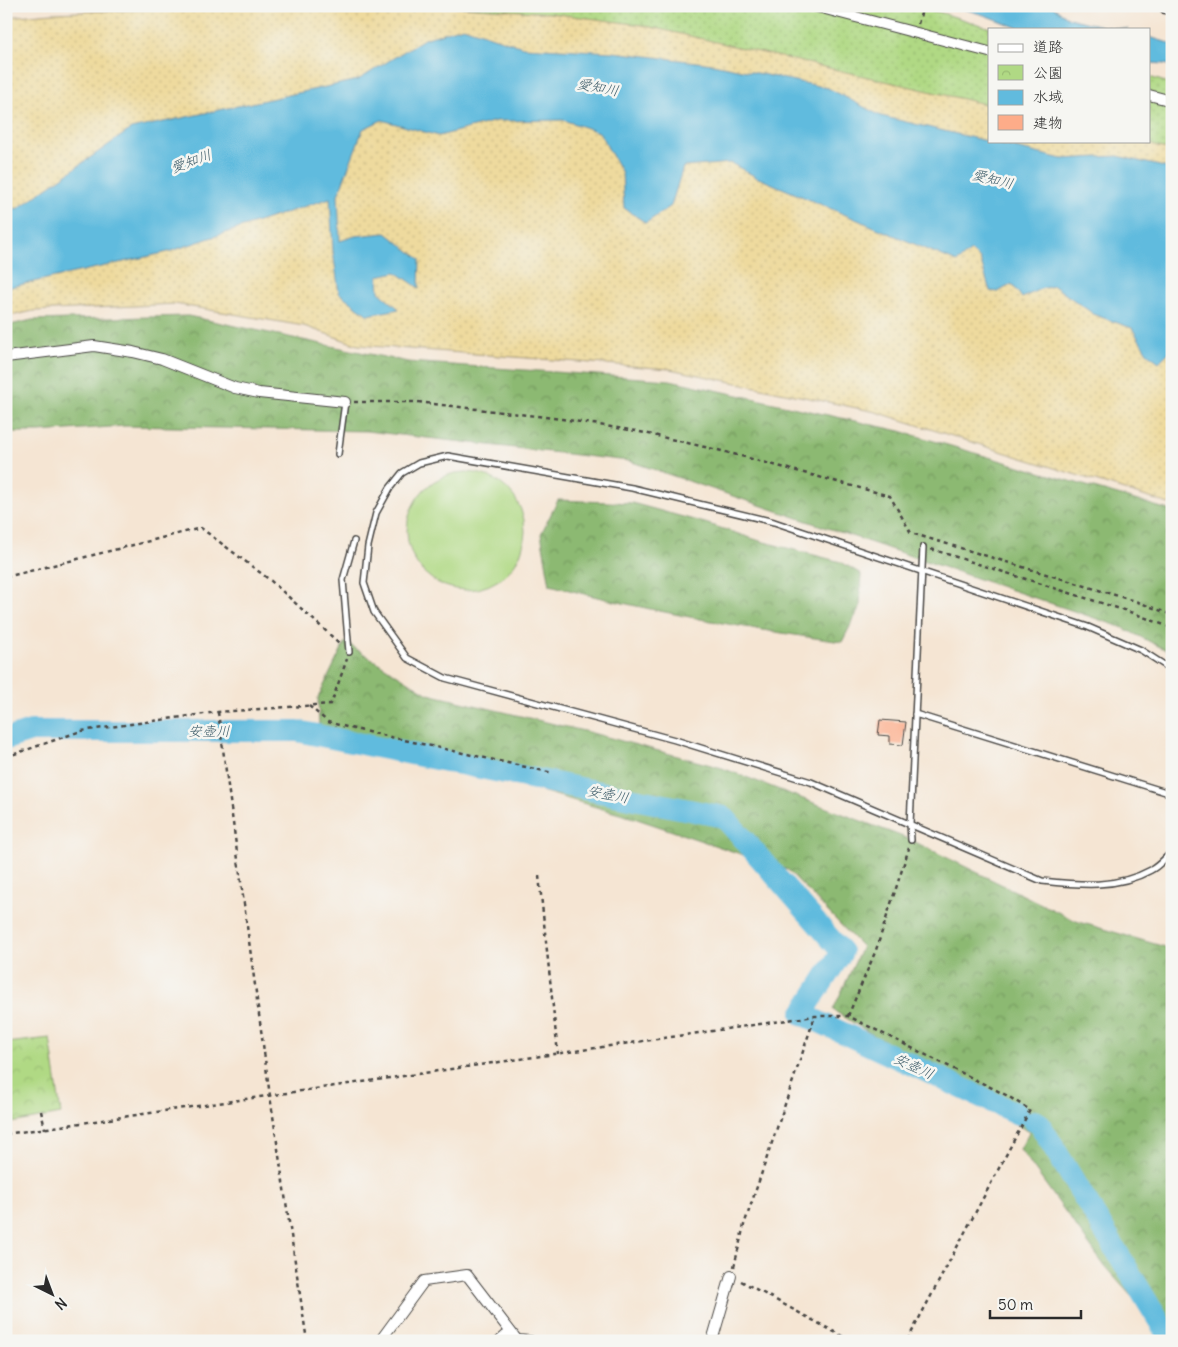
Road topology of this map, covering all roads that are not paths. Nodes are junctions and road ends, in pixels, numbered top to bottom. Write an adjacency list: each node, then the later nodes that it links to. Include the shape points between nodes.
1 (814, 6): 4 (street)
2 (1167, 6): 3 (main road)
3 (1172, 7)
4 (988, 52)
5 (1150, 95): 6 (street)
6 (1172, 101)
7 (6, 357): 8 (street, via 94,346 162,359 235,388)
8 (345, 402): 9 (lane)
9 (338, 454)
10 (354, 541): 13 (lane, via 343,580)
11 (923, 547): 12 (lane)
12 (922, 570): 14 (lane, via 1088,627 1141,650); 15 (lane); 17 (lane, via 774,522 632,488 448,456 419,462 402,473 390,488 376,513 364,583 374,612 407,658 445,678 675,740 812,782)
13 (349, 652)
14 (1172, 670)
15 (915, 714): 16 (lane); 17 (lane)
16 (1172, 794)
17 (910, 824): 18 (lane); 19 (lane, via 1042,880 1074,884 1125,881 1152,870)
18 (911, 840)
19 (1172, 852)
20 (731, 1276): 25 (street)
21 (515, 1338): 22 (street, via 467,1275 424,1281); 23 (street); 24 (street)
22 (380, 1341)
23 (500, 1341)
24 (530, 1341)
25 (712, 1341)

